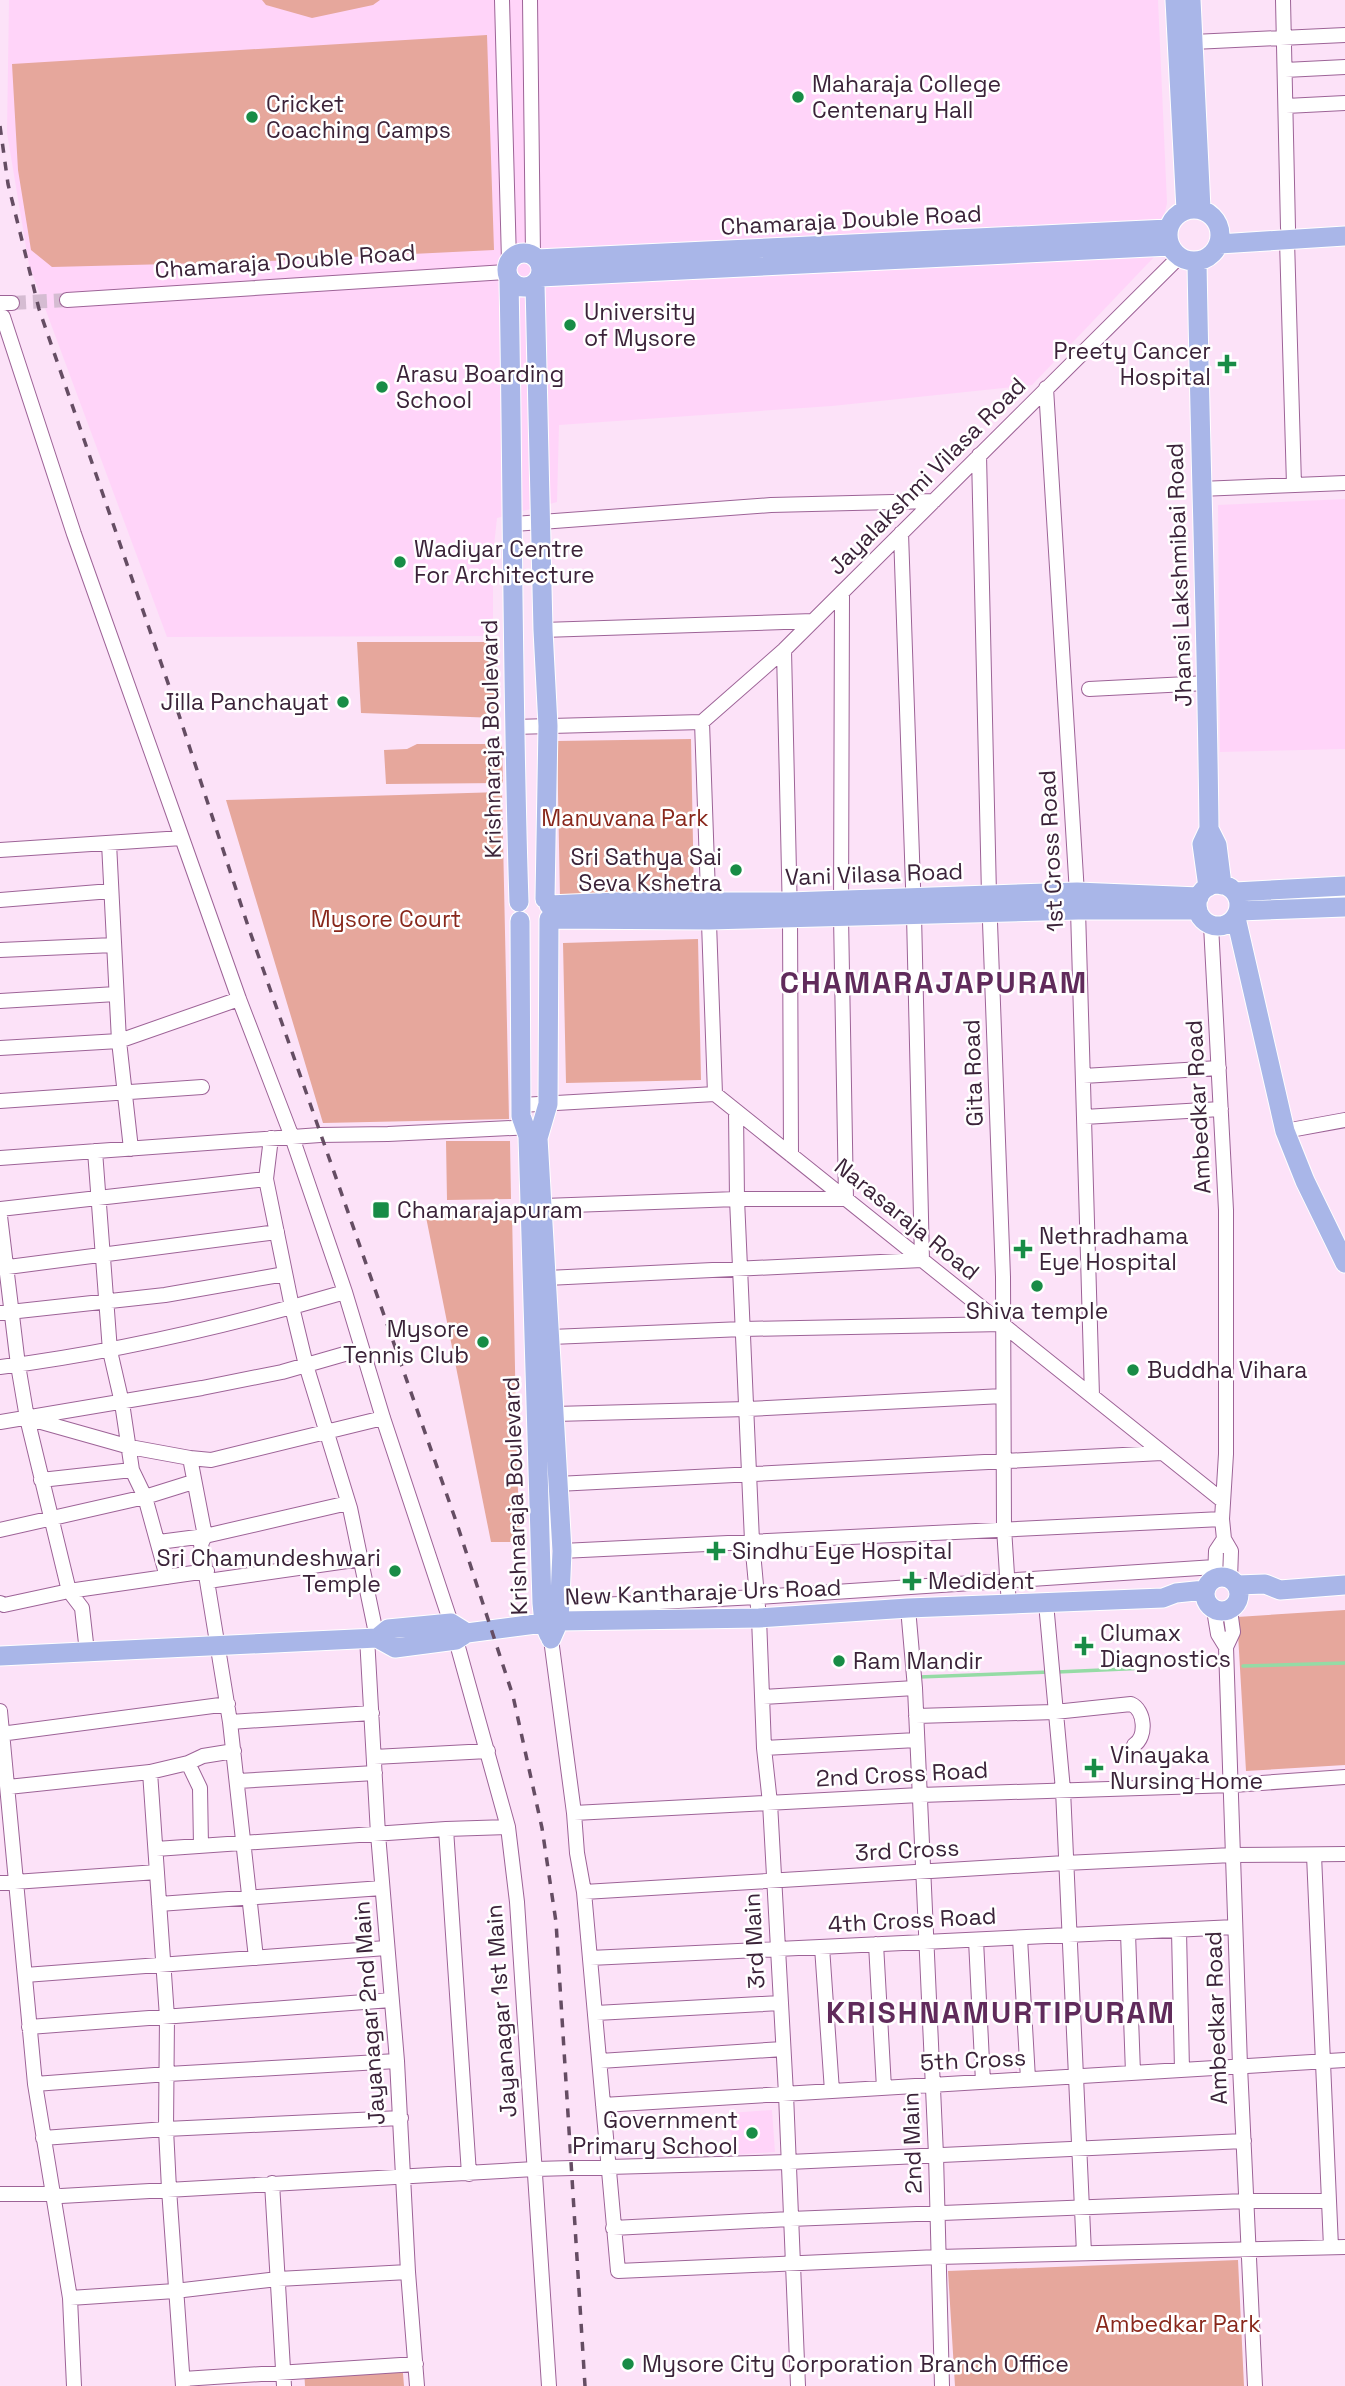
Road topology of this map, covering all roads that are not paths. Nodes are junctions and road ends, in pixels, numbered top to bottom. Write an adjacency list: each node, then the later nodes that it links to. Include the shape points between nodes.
1 (502, 0): 20 (street, Krishnaraja Boulevard)
2 (530, 0): 19 (street, Krishnaraja Boulevard)
3 (1175, 0): 13 (main road)
4 (1191, 0): 8 (main road)
5 (1283, 0): 7 (street)
6 (1345, 35): 7 (street)
7 (1284, 38): 8 (street); 10 (street)
8 (1193, 42): 13 (main road)
9 (1345, 67): 10 (street)
10 (1285, 70): 12 (street)
11 (1345, 103): 12 (street)
12 (1286, 106): 15 (street)
13 (1193, 210): 17 (main road, via 1214,218); 18 (main road, via 1178,214)
14 (1345, 225): 15 (main road)
15 (1288, 234): 16 (main road); 17 (main road); 26 (street)
16 (1345, 236)
17 (1219, 238): 18 (main road, via 1211,256)
18 (1178, 248): 19 (main road, Chamaraja Double Road); 23 (street, Jayalakshmi Vilasa Road); 27 (main road, Jhansi Lakshmibai Road)
19 (536, 269): 20 (main road, via 517,254); 20 (main road, via 524,288 518,287); 29 (main road, Krishnaraja Boulevard)
20 (508, 271): 21 (street, Chamaraja Double Road); 30 (main road, Krishnaraja Boulevard)
21 (67, 300)
22 (0, 317): 41 (street, Jayanagar 1st Main)
23 (1046, 388): 24 (street, Jayalakshmi Vilasa Road); 48 (street, 1st Cross Road)
24 (979, 455): 28 (street, Jayalakshmi Vilasa Road); 49 (street, Gita Road)
25 (1345, 483): 26 (street)
26 (1294, 485): 27 (street)
27 (1200, 489): 36 (main road, Jhansi Lakshmibai Road)
28 (934, 501): 29 (street, via 771,505); 31 (street, Jayalakshmi Vilasa Road)
29 (541, 521): 30 (street); 34 (main road, Krishnaraja Boulevard)
30 (514, 524): 40 (main road, Krishnaraja Boulevard)
31 (901, 533): 32 (street, Jayalakshmi Vilasa Road); 50 (street)
32 (842, 593): 33 (street, Jayalakshmi Vilasa Road); 53 (street)
33 (813, 621): 34 (street); 35 (street, Jayalakshmi Vilasa Road)
34 (542, 630): 39 (main road, Krishnaraja Boulevard)
35 (784, 650): 38 (street, Jayalakshmi Vilasa Road); 54 (street)
36 (1207, 683): 37 (street); 46 (main road, Jhansi Lakshmibai Road, via 1209,829 1202,844)
37 (1089, 689)
38 (702, 722): 39 (street); 56 (street)
39 (548, 726): 40 (street); 51 (main road, Krishnaraja Boulevard)
40 (513, 727): 55 (main road, Krishnaraja Boulevard)
41 (182, 838): 42 (street); 61 (street, Jayanagar 1st Main)
42 (108, 843): 43 (street); 45 (street)
43 (0, 850)
44 (1345, 886): 46 (main road, Vani Vilasa Road)
45 (111, 891): 47 (street); 58 (street)
46 (1212, 899): 48 (main road, Vani Vilasa Road); 57 (main road, Jhansi Lakshmibai Road, via 1240,904); 57 (main road, via 1225,926); 65 (street, Ambedkar Road)
47 (0, 900)
48 (1077, 901): 49 (main road, Vani Vilasa Road); 66 (street, 1st Cross Road)
49 (990, 904): 50 (main road, Vani Vilasa Road); 104 (street, Gita Road)
50 (913, 906): 53 (main road, Vani Vilasa Road); 94 (street)
51 (548, 907): 55 (main road, via 533,894 523,898); 55 (main road, via 535,928 529,927); 56 (main road, Vani Vilasa Road); 71 (main road, Krishnaraja Boulevard)
52 (1345, 907): 57 (main road)
53 (841, 908): 54 (main road, Vani Vilasa Road); 88 (street)
54 (789, 909): 56 (main road, Vani Vilasa Road); 83 (street)
55 (519, 911): 72 (main road, Krishnaraja Boulevard)
56 (709, 911): 69 (street)
57 (1237, 915): 78 (main road)
58 (114, 945): 59 (street); 60 (street)
59 (0, 950)
60 (116, 994): 62 (street); 63 (street)
61 (239, 999): 63 (street); 79 (street, Jayanagar 1st Main)
62 (0, 1001)
63 (119, 1041): 64 (street); 68 (street)
64 (0, 1048)
65 (1219, 1068): 66 (street); 73 (street, Ambedkar Road)
66 (1083, 1076): 75 (street, 1st Cross Road)
67 (202, 1087): 68 (street)
68 (125, 1092): 70 (street); 81 (street)
69 (715, 1094): 71 (street); 74 (street, Narasaraja Road)
70 (0, 1101)
71 (548, 1104): 72 (street); 77 (main road, Krishnaraja Boulevard)
72 (521, 1105): 77 (main road, Krishnaraja Boulevard, via 521,1116)
73 (1221, 1109): 75 (street); 131 (street, Ambedkar Road, via 1226,1210)
74 (736, 1111): 83 (street, Narasaraja Road); 87 (street, 3rd Main)
75 (1084, 1117): 113 (street, 1st Cross Road)
76 (1345, 1120): 78 (street)
77 (533, 1126): 79 (street); 89 (main road, Krishnaraja Boulevard); 154 (main road, Krishnaraja Boulevard, via 528,1136)
78 (1285, 1132): 95 (main road)
79 (292, 1137): 80 (street); 100 (street, Jayanagar 1st Main)
80 (271, 1138): 81 (street); 85 (street, Jayanagar 2nd Main)
81 (131, 1149): 82 (street)
82 (95, 1151): 84 (street); 86 (street)
83 (791, 1155): 88 (street, Narasaraja Road)
84 (0, 1158)
85 (266, 1180): 86 (street); 92 (street, Jayanagar 2nd Main)
86 (98, 1198): 90 (street); 93 (street)
87 (737, 1199): 88 (street); 89 (street); 97 (street, 3rd Main)
88 (846, 1199): 94 (street, Narasaraja Road)
89 (544, 1206): 99 (main road, Krishnaraja Boulevard)
90 (0, 1209)
91 (0, 1216): 96 (street)
92 (277, 1232): 93 (street); 98 (street, Jayanagar 2nd Main)
93 (103, 1254): 96 (street); 101 (street)
94 (922, 1260): 97 (street); 104 (street, Narasaraja Road)
95 (1345, 1263)
96 (3, 1268): 103 (street)
97 (740, 1270): 99 (street); 105 (street, 3rd Main)
98 (285, 1274): 101 (street); 102 (street, Jayanagar 2nd Main)
99 (547, 1278): 106 (main road, Krishnaraja Boulevard)
100 (345, 1292): 102 (street); 107 (street, Jayanagar 1st Main)
101 (107, 1302): 103 (street); 108 (street)
102 (292, 1307): 108 (street); 110 (street, Jayanagar 2nd Main)
103 (6, 1313): 109 (street)
104 (1003, 1324): 105 (street); 112 (street, Gita Road); 113 (street, Narasaraja Road)
105 (743, 1329): 106 (street); 115 (street, 3rd Main)
106 (551, 1337): 116 (main road, Krishnaraja Boulevard)
107 (362, 1349): 110 (street); 118 (street, Jayanagar 1st Main)
108 (110, 1350): 109 (street); 114 (street)
109 (18, 1365): 111 (street); 117 (street)
110 (306, 1365): 114 (street); 120 (street, Jayanagar 2nd Main)
111 (0, 1367)
112 (1003, 1396): 115 (street); 124 (street, Gita Road)
113 (1092, 1396): 122 (street, Narasaraja Road)
114 (122, 1403): 117 (street); 121 (street)
115 (747, 1409): 116 (street); 126 (street, 3rd Main)
116 (554, 1414): 129 (main road, Krishnaraja Boulevard)
117 (27, 1418): 119 (street); 121 (street); 127 (street)
118 (383, 1418): 120 (street); 155 (street, Jayanagar 1st Main)
119 (0, 1422)
120 (327, 1432): 123 (street, via 211,1460); 132 (street, Jayanagar 2nd Main)
121 (130, 1447): 123 (street); 125 (street)
122 (1162, 1453): 124 (street); 131 (street, Narasaraja Road)
123 (190, 1458): 128 (street)
124 (1004, 1462): 126 (street); 135 (street, Gita Road)
125 (132, 1470): 127 (street); 130 (street)
126 (750, 1475): 129 (street); 138 (street, 3rd Main)
127 (41, 1480): 133 (street)
128 (194, 1482): 130 (street); 137 (street)
129 (557, 1484): 140 (main road, Krishnaraja Boulevard)
130 (145, 1497): 133 (street); 139 (street)
131 (1223, 1502): 134 (street, Ambedkar Road)
132 (348, 1503): 137 (street); 141 (street, Jayanagar 2nd Main)
133 (50, 1518): 136 (street); 146 (street)
134 (1222, 1519): 135 (street); 147 (street, Ambedkar Road, via 1231,1551)
135 (1004, 1528): 138 (street); 144 (street, Gita Road)
136 (0, 1530)
137 (205, 1536): 139 (street); 142 (street, via 201,1544)
138 (752, 1541): 140 (street); 148 (street, 3rd Main)
139 (159, 1542): 143 (street)
140 (562, 1551): 154 (main road, Krishnaraja Boulevard)
141 (361, 1559): 142 (street); 156 (street, Jayanagar 2nd Main)
142 (207, 1576): 143 (street); 157 (street)
143 (167, 1577): 146 (street)
144 (1007, 1581): 147 (street); 148 (street); 151 (street, Gita Road)
145 (1345, 1585): 147 (main road, New Kantharaje Urs Road, via 1280,1590 1270,1595)
146 (69, 1591): 149 (street, via 4,1605); 158 (street, via 82,1608)
147 (1221, 1591): 150 (main road, New Kantharaje Urs Road, via 1173,1602 1163,1598); 180 (street, Ambedkar Road, via 1233,1632 1226,1647)
148 (757, 1597): 153 (street, 3rd Main); 154 (street)
149 (0, 1602)
150 (1046, 1603): 151 (main road, New Kantharaje Urs Road); 164 (street)
151 (1009, 1606): 152 (main road, New Kantharaje Urs Road)
152 (908, 1608): 153 (main road, New Kantharaje Urs Road); 160 (street, 2nd Main)
153 (759, 1618): 154 (main road, New Kantharaje Urs Road); 161 (street, 3rd Main)
154 (553, 1623): 155 (main road, New Kantharaje Urs Road); 185 (street)
155 (458, 1632): 156 (main road, New Kantharaje Urs Road, via 395,1648); 173 (street, Jayanagar 1st Main)
156 (372, 1638): 157 (main road); 165 (street, Jayanagar 2nd Main)
157 (218, 1645): 158 (main road); 162 (street)
158 (87, 1652): 159 (main road)
159 (0, 1656)
160 (915, 1688): 161 (street); 166 (street, 2nd Main)
161 (763, 1698): 171 (street, 3rd Main)
162 (228, 1704): 167 (street); 168 (street)
163 (0, 1711): 168 (street)
164 (1055, 1712): 166 (street); 170 (street, via 1136,1706 1142,1716 1142,1737); 182 (street)
165 (372, 1713): 167 (street); 174 (street, Jayanagar 2nd Main)
166 (916, 1716): 169 (street, 2nd Main)
167 (230, 1722): 172 (street)
168 (2, 1734): 181 (street)
169 (917, 1740): 171 (street); 183 (street, 2nd Main)
170 (1134, 1745)
171 (764, 1748): 184 (street, 3rd Main)
172 (234, 1751): 175 (street); 179 (street)
173 (488, 1751): 174 (street); 186 (street, Jayanagar 1st Main)
174 (374, 1758): 177 (street, Jayanagar 2nd Main)
175 (188, 1763): 176 (street); 190 (street, via 200,1788)
176 (150, 1772): 181 (street); 191 (street)
177 (375, 1773): 179 (street); 188 (street, Jayanagar 2nd Main)
178 (1345, 1777): 180 (street, 2nd Cross Road)
179 (238, 1781): 189 (street)
180 (1233, 1785): 182 (street, 2nd Cross Road); 193 (street, Ambedkar Road)
181 (8, 1787): 199 (street)
182 (1063, 1790): 183 (street, 2nd Cross Road); 195 (street)
183 (920, 1795): 184 (street, 2nd Cross Road); 197 (street, 2nd Main)
184 (769, 1803): 185 (street, 2nd Cross Road); 198 (street, 3rd Main)
185 (574, 1813): 202 (street)
186 (508, 1827): 187 (street); 251 (street, Jayanagar 1st Main)
187 (446, 1829): 188 (street); 252 (street)
188 (378, 1834): 189 (street); 201 (street, Jayanagar 2nd Main)
189 (244, 1842): 190 (street); 203 (street)
190 (201, 1846): 191 (street)
191 (156, 1849): 196 (street)
192 (1345, 1854): 194 (street, 3rd Cross)
193 (1233, 1855): 194 (street, 3rd Cross); 195 (street, 3rd Cross); 205 (street, Ambedkar Road)
194 (1314, 1855): 229 (street)
195 (1065, 1863): 197 (street, 3rd Cross); 208 (street)
196 (157, 1872): 199 (street); 204 (street)
197 (923, 1872): 198 (street, 3rd Cross); 211 (street, 2nd Main)
198 (773, 1881): 202 (street, 3rd Cross); 215 (street, 3rd Main)
199 (16, 1882): 200 (street); 219 (street)
200 (0, 1883)
201 (382, 1888): 203 (street); 214 (street, Jayanagar 2nd Main)
202 (584, 1892): 217 (street)
203 (251, 1897): 204 (street); 216 (street)
204 (159, 1904): 218 (street)
205 (1235, 1927): 206 (street, 4th Cross Road); 230 (street, Ambedkar Road)
206 (1179, 1931): 207 (street, 4th Cross Road); 231 (street)
207 (1128, 1933): 208 (street, 4th Cross Road); 232 (street)
208 (1070, 1934): 209 (street, 4th Cross Road); 234 (street)
209 (1020, 1938): 210 (street, 4th Cross Road); 235 (street)
210 (976, 1940): 211 (street, 4th Cross Road); 236 (street)
211 (926, 1941): 212 (street, 4th Cross Road); 238 (street, 2nd Main)
212 (876, 1944): 213 (street, 4th Cross Road); 239 (street)
213 (822, 1947): 215 (street, 4th Cross Road); 240 (street)
214 (386, 1948): 216 (street); 220 (street, Jayanagar 2nd Main)
215 (777, 1948): 217 (street, 4th Cross Road); 221 (street, 3rd Main)
216 (256, 1958): 218 (street)
217 (590, 1958): 222 (street)
218 (164, 1965): 219 (street); 223 (street)
219 (25, 1975): 224 (street)
220 (391, 2000): 223 (street); 227 (street, Jayanagar 2nd Main)
221 (780, 2003): 222 (street); 225 (street, 3rd Main)
222 (596, 2013): 228 (street)
223 (167, 2017): 224 (street); 233 (street)
224 (29, 2027): 237 (street)
225 (783, 2049): 228 (street); 241 (street, 3rd Main)
226 (1345, 2060): 229 (street, 5th Cross)
227 (397, 2061): 233 (street); 243 (street, Jayanagar 2nd Main)
228 (600, 2061): 242 (street)
229 (1321, 2061): 230 (street, 5th Cross); 259 (street)
230 (1240, 2066): 231 (street, 5th Cross); 246 (street, Ambedkar Road)
231 (1182, 2070): 232 (street, 5th Cross)
232 (1133, 2073): 234 (street, 5th Cross)
233 (168, 2074): 237 (street); 244 (street)
234 (1074, 2076): 235 (street, 5th Cross); 247 (street)
235 (1028, 2079): 236 (street, 5th Cross)
236 (983, 2082): 238 (street, 5th Cross)
237 (34, 2084): 245 (street)
238 (933, 2085): 239 (street, 5th Cross); 248 (street, 2nd Main)
239 (884, 2088): 240 (street, 5th Cross)
240 (832, 2091): 241 (street, 5th Cross)
241 (786, 2094): 242 (street, 5th Cross); 249 (street, 3rd Main)
242 (603, 2105): 250 (street)
243 (401, 2118): 244 (street); 253 (street, Jayanagar 2nd Main)
244 (166, 2129): 245 (street); 255 (street)
245 (43, 2138): 257 (street)
246 (1244, 2141): 247 (street); 258 (street, Ambedkar Road)
247 (1078, 2150): 248 (street); 260 (street)
248 (936, 2155): 249 (street); 261 (street, 2nd Main)
249 (789, 2162): 250 (street); 262 (street, 3rd Main)
250 (610, 2166): 251 (street); 263 (street)
251 (535, 2169): 252 (street); 278 (street, Jayanagar 1st Main)
252 (469, 2174): 253 (street)
253 (402, 2177): 254 (street); 269 (street, Jayanagar 2nd Main)
254 (272, 2183): 255 (street); 270 (street)
255 (169, 2189): 257 (street); 271 (street)
256 (0, 2194): 257 (street)
257 (51, 2194): 272 (street)
258 (1246, 2201): 259 (street); 260 (street); 265 (street, Ambedkar Road)
259 (1328, 2201): 264 (street)
260 (1081, 2208): 261 (street); 266 (street)
261 (938, 2213): 262 (street); 267 (street, 2nd Main)
262 (790, 2218): 263 (street); 268 (street, 3rd Main)
263 (613, 2228): 268 (street, via 618,2271)
264 (1338, 2247): 265 (street)
265 (1248, 2250): 266 (street); 281 (street, Ambedkar Road)
266 (1084, 2253): 267 (street)
267 (939, 2257): 268 (street); 280 (street, 2nd Main)
268 (793, 2262): 279 (street, 3rd Main)
269 (408, 2272): 270 (street); 273 (street, Jayanagar 2nd Main)
270 (278, 2279): 271 (street); 274 (street)
271 (175, 2291): 272 (street); 275 (street)
272 (70, 2298): 276 (street)
273 (415, 2364): 274 (street); 277 (street, Jayanagar 2nd Main)
274 (284, 2379): 275 (street)
275 (183, 2383)
276 (74, 2386)
277 (417, 2386)
278 (549, 2386)
279 (798, 2386)
280 (942, 2386)
281 (1255, 2386)

